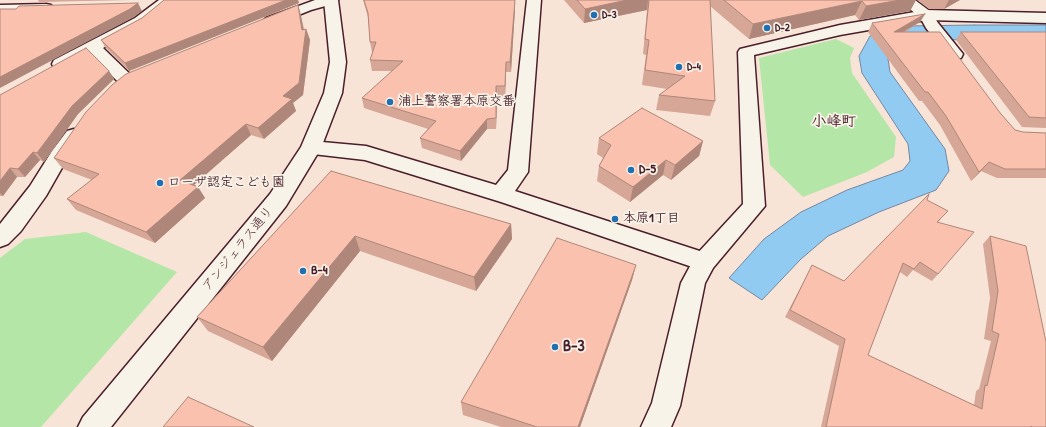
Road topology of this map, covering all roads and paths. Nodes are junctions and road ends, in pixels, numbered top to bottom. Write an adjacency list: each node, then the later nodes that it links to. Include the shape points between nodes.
1 (331, 0): 10 (street, via 306,7); 18 (street, アンジェラス通り, via 338,62 334,94)
2 (534, 0): 19 (street, via 518,172)
3 (905, 0): 9 (street)
4 (166, 2): 5 (street); 11 (street, via 140,21)
5 (140, 4)
6 (62, 7): 7 (street)
7 (0, 9)
8 (1046, 18): 9 (street)
9 (928, 20): 12 (street); 21 (street, via 840,30 746,52 754,206)
10 (255, 28)
11 (93, 47): 13 (street); 15 (street)
12 (965, 68)
13 (45, 72)
14 (145, 72): 15 (street)
15 (126, 80): 16 (street)
16 (112, 91)
17 (86, 119): 20 (street, via 38,191)
18 (311, 148): 19 (street, via 366,153); 22 (street, アンジェラス通り, via 278,200)
19 (500, 195): 21 (street)
20 (0, 238)
21 (704, 262): 23 (street, via 693,283 666,406)
22 (94, 427)
23 (656, 427)

